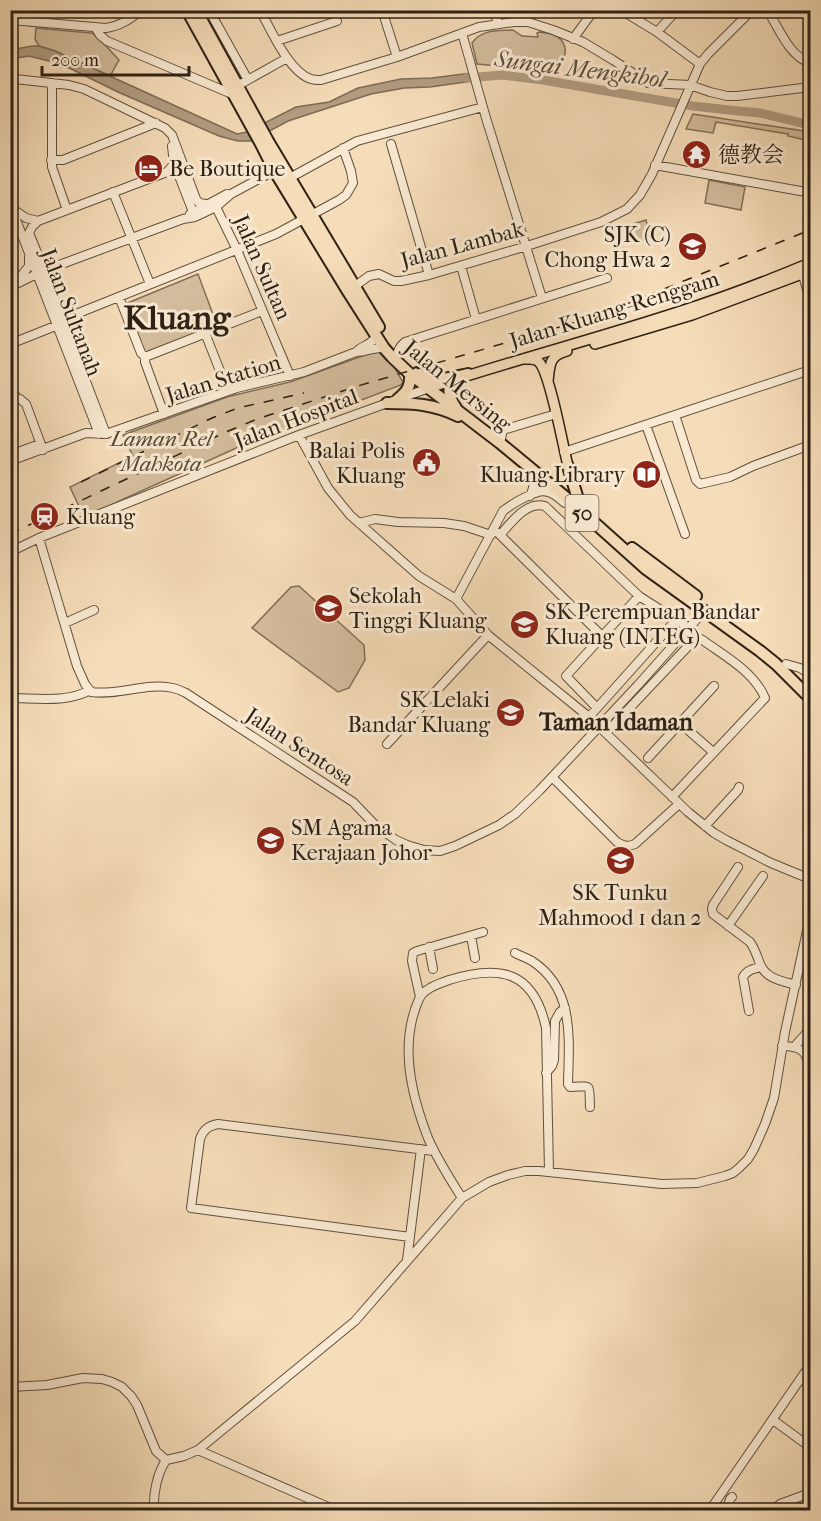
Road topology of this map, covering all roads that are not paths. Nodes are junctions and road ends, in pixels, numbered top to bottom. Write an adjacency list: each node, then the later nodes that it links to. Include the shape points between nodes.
1 (28, 10): 17 (street)
2 (142, 10): 20 (street, via 114,27)
3 (187, 10): 34 (highway, Jalan Mersing / 50)
4 (195, 10): 18 (highway, Jalan Mersing / 50)
5 (209, 10): 14 (street)
6 (260, 10): 24 (street)
7 (382, 10): 25 (street)
8 (494, 10): 19 (street)
9 (594, 10): 23 (street)
10 (621, 10): 21 (street)
11 (677, 10): 21 (street)
12 (752, 10): 28 (street, Jalan Lambak)
13 (767, 10): 27 (street, via 794,53)
14 (213, 19): 18 (street); 30 (street)
15 (10, 20): 17 (street)
16 (337, 21): 24 (street)
17 (31, 22): 20 (street)
18 (203, 24): 34 (highway, Jalan Mersing / 50)
19 (498, 24): 22 (street); 23 (street, via 528,22)
20 (95, 27): 34 (street, via 107,41)
21 (657, 32): 28 (street)
22 (462, 33): 25 (street); 35 (street)
23 (573, 39): 33 (street, via 648,83)
24 (277, 41): 26 (street)
25 (397, 57): 26 (street, via 321,80 312,80)
26 (287, 58): 30 (street)
27 (810, 63)
28 (700, 64): 33 (street, Jalan Lambak)
29 (12, 79): 31 (street)
30 (248, 80): 34 (street)
31 (52, 83): 36 (street, via 84,89); 40 (street)
32 (810, 87): 33 (street, via 736,96)
33 (689, 88): 41 (street, Jalan Lambak)
34 (235, 90): 42 (highway, Jalan Mersing / 50)
35 (483, 107): 39 (street); 60 (street)
36 (156, 123): 37 (street); 40 (street, via 63,160)
37 (172, 135): 43 (street, via 174,164); 48 (street, via 195,197)
38 (391, 144): 65 (street)
39 (343, 148): 44 (street); 53 (street, via 353,183 346,195)
40 (51, 160): 51 (street)
41 (656, 165): 47 (street); 60 (street, Jalan Lambak, via 640,195 627,209 601,222)
42 (278, 168): 44 (highway, Jalan Mersing / 50); 46 (street)
43 (167, 172): 45 (street); 52 (street, via 179,176)
44 (286, 181): 53 (highway, Jalan Mersing / 50)
45 (113, 192): 51 (street); 58 (street)
46 (231, 194): 48 (street); 49 (street)
47 (810, 194)
48 (206, 204): 52 (street)
49 (216, 207): 54 (street); 61 (street, Jalan Sultan)
50 (11, 208): 55 (street); 57 (street, Jalan Sultanah)
51 (67, 210): 55 (street)
52 (193, 212): 54 (street)
53 (308, 218): 61 (street); 69 (highway, Jalan Mersing / 50); 73 (highway, Jalan Mersing / 50)
54 (183, 219): 58 (street)
55 (38, 221): 64 (street, Jalan Sultanah, via 29,233)
56 (10, 226): 57 (street)
57 (20, 229): 59 (street, Jalan Sultanah)
58 (132, 239): 64 (street); 67 (street)
59 (27, 246): 64 (street, Jalan Sultanah); 68 (street, via 29,266)
60 (527, 246): 62 (street, Jalan Lambak); 71 (street)
61 (237, 250): 67 (street); 74 (street, Jalan Sultan)
62 (461, 266): 65 (street, Jalan Lambak); 77 (street)
63 (807, 269): 72 (street); 86 (main road, Jalan Kluang-Renggam); 92 (main road, Jalan Kluang-Renggam, via 692,315 558,354 552,361)
64 (41, 272): 68 (street); 75 (street, Jalan Sultanah)
65 (429, 275): 69 (street, Jalan Lambak, via 397,281 374,274)
66 (607, 278): 71 (street)
67 (150, 284): 70 (street)
68 (13, 285)
69 (355, 286): 73 (highway, via 352,291); 84 (highway, Jalan Mersing / 50)
70 (119, 297): 76 (street); 85 (street)
71 (542, 298): 77 (street)
72 (810, 300)
73 (357, 304): 80 (highway, Jalan Mersing / 50)
74 (262, 311): 79 (street); 90 (street, Jalan Sultan)
75 (57, 315): 76 (street); 78 (street, Jalan Sultanah)
76 (71, 316): 78 (street)
77 (476, 319): 84 (street, via 405,342)
78 (60, 324): 81 (street); 104 (street, Jalan Sultanah)
79 (205, 333): 85 (street); 95 (street)
80 (376, 336): 82 (highway, Jalan Mersing / 50); 83 (street, Jalan Station)
81 (10, 344)
82 (384, 348): 83 (street, Jalan Station); 88 (highway, Jalan Mersing / 50)
83 (356, 352): 90 (street, Jalan Station)
84 (397, 355): 88 (highway, Jalan Mersing / 50)
85 (145, 357): 99 (street)
86 (520, 359): 89 (main road, Jalan Kluang-Renggam); 92 (main road, via 540,363)
87 (810, 370): 101 (street)
88 (412, 373): 89 (highway, via 435,380); 94 (highway, Jalan Mersing / 50); 97 (highway, via 408,390)
89 (468, 374): 91 (main road, Jalan Kluang-Renggam)
90 (290, 376): 95 (street, Jalan Station)
91 (455, 379): 94 (main road, Jalan Kluang-Renggam); 98 (highway, via 449,391)
92 (548, 381): 100 (main road)
93 (10, 385): 96 (street)
94 (429, 388): 97 (street, Jalan Hospital); 98 (highway, Jalan Mersing / 50)
95 (228, 391): 99 (street, Jalan Station)
96 (14, 400): 108 (street, via 26,404)
97 (392, 401): 102 (highway, via 430,406); 105 (street, Jalan Hospital)
98 (458, 410): 102 (highway, Jalan Mersing / 50)
99 (164, 414): 104 (street, Jalan Station)
100 (556, 414): 106 (street, via 503,430); 109 (main road)
101 (675, 415): 103 (street); 107 (street, via 700,484 720,481)
102 (474, 423): 106 (highway, Jalan Mersing / 50)
103 (646, 425): 109 (street); 118 (street)
104 (103, 434): 108 (street, Jalan Station, via 86,433)
105 (299, 435): 116 (street, via 328,488); 119 (street, Jalan Hospital)
106 (500, 443): 112 (highway, Jalan Mersing / 50)
107 (810, 445)
108 (42, 447): 110 (street); 111 (street)
109 (564, 452): 113 (main road)
110 (10, 455)
111 (10, 461)
112 (524, 463): 113 (highway, via 563,489 568,483); 114 (street, via 534,480); 115 (highway, Jalan Mersing / 50)
113 (568, 466): 131 (highway, via 583,508 597,522)
114 (530, 496): 115 (street, via 548,492); 117 (street, via 503,511)
115 (588, 519): 123 (highway, Jalan Mersing / 50)
116 (358, 523): 117 (street, via 375,519 434,522); 122 (street, via 419,576)
117 (495, 533): 121 (street, via 524,510 545,506); 122 (street); 130 (street)
118 (685, 534)
119 (39, 538): 120 (street, Jalan Hospital); 127 (street)
120 (10, 552)
121 (639, 596): 126 (street); 130 (street)
122 (456, 599): 129 (street)
123 (689, 600): 125 (highway, Jalan Mersing / 50); 128 (street, via 697,614)
124 (94, 610): 127 (street)
125 (704, 611): 128 (street, Jalan Sentosa); 141 (highway, Jalan Mersing / 50, via 776,664)
126 (675, 621): 128 (street); 133 (street)
127 (65, 623): 137 (street, via 77,666)
128 (689, 628): 134 (street, Jalan Sentosa)
129 (488, 635): 142 (street); 148 (street)
130 (602, 636): 138 (street, via 566,676)
131 (786, 664): 132 (street); 136 (highway)
132 (810, 674)
133 (627, 675): 134 (street); 143 (street)
134 (638, 685): 139 (street); 146 (street, Jalan Sentosa)
135 (714, 686): 145 (street)
136 (810, 688)
137 (90, 690): 140 (street, Jalan Sentosa, via 71,698); 151 (street, Jalan Sentosa, via 99,693 157,687 186,693 353,802 396,840 424,850 440,851 455,846 499,825)
138 (580, 691): 142 (street); 143 (street)
139 (645, 691): 147 (street); 149 (street, via 699,638 746,672 765,698)
140 (10, 698)
141 (810, 698)
142 (570, 702): 144 (street)
143 (597, 708): 144 (street)
144 (589, 717): 146 (street)
145 (680, 723): 149 (street); 150 (street)
146 (599, 726): 147 (street); 151 (street, Jalan Sentosa)
147 (606, 733): 153 (street)
148 (387, 744)
149 (713, 752): 153 (street)
150 (648, 758)
151 (552, 777): 154 (street, via 622,845 636,844)
152 (739, 787): 155 (street)
153 (672, 797): 154 (street)
154 (679, 804): 155 (street)
155 (705, 826): 158 (street, via 746,851)
156 (738, 867): 160 (street, via 712,909)
157 (763, 876): 160 (street)
158 (810, 879)
159 (810, 917): 168 (street)
160 (728, 926): 166 (street, via 750,942)
161 (483, 932): 162 (street)
162 (471, 936): 163 (street); 165 (street)
163 (429, 947): 167 (street); 169 (street, via 412,956)
164 (515, 953): 170 (street, via 532,961 557,985)
165 (475, 958)
166 (761, 967): 168 (street, via 773,978); 171 (street, via 750,970 743,978)
167 (433, 969)
168 (796, 985): 173 (street)
169 (420, 997): 176 (street, via 439,983 491,972 501,972 521,982 540,1006 544,1018); 180 (street, via 408,1039 408,1059 411,1083)
170 (565, 1008): 176 (street, via 555,1021 554,1060); 178 (street, via 568,1084 572,1088 587,1086)
171 (749, 1011)
172 (810, 1029): 175 (street)
173 (782, 1046): 175 (street); 181 (street, via 774,1098 765,1124 748,1159 733,1173 680,1184)
174 (810, 1046): 175 (street)
175 (798, 1047): 177 (street, via 808,1062)
176 (546, 1073): 181 (street)
177 (810, 1075)
178 (590, 1107)
179 (421, 1149): 180 (street); 183 (street); 183 (street, via 218,1124 204,1130 197,1151 191,1208)
180 (434, 1150): 182 (street)
181 (549, 1171): 182 (street, via 508,1175)
182 (462, 1198): 184 (street)
183 (410, 1237): 184 (street)
184 (407, 1262): 189 (street, via 355,1321)
185 (810, 1365): 187 (street)
186 (10, 1387): 190 (street, via 91,1377 112,1382 131,1396 156,1451)
187 (773, 1420): 188 (street); 193 (street)
188 (810, 1448)
189 (198, 1449): 190 (street); 195 (street)
190 (166, 1460): 194 (street, via 160,1469)
191 (810, 1493): 198 (street)
192 (732, 1497): 197 (street)
193 (716, 1506): 196 (street)
194 (154, 1510)
195 (335, 1510)
196 (710, 1510)
197 (727, 1510)
198 (773, 1510)

